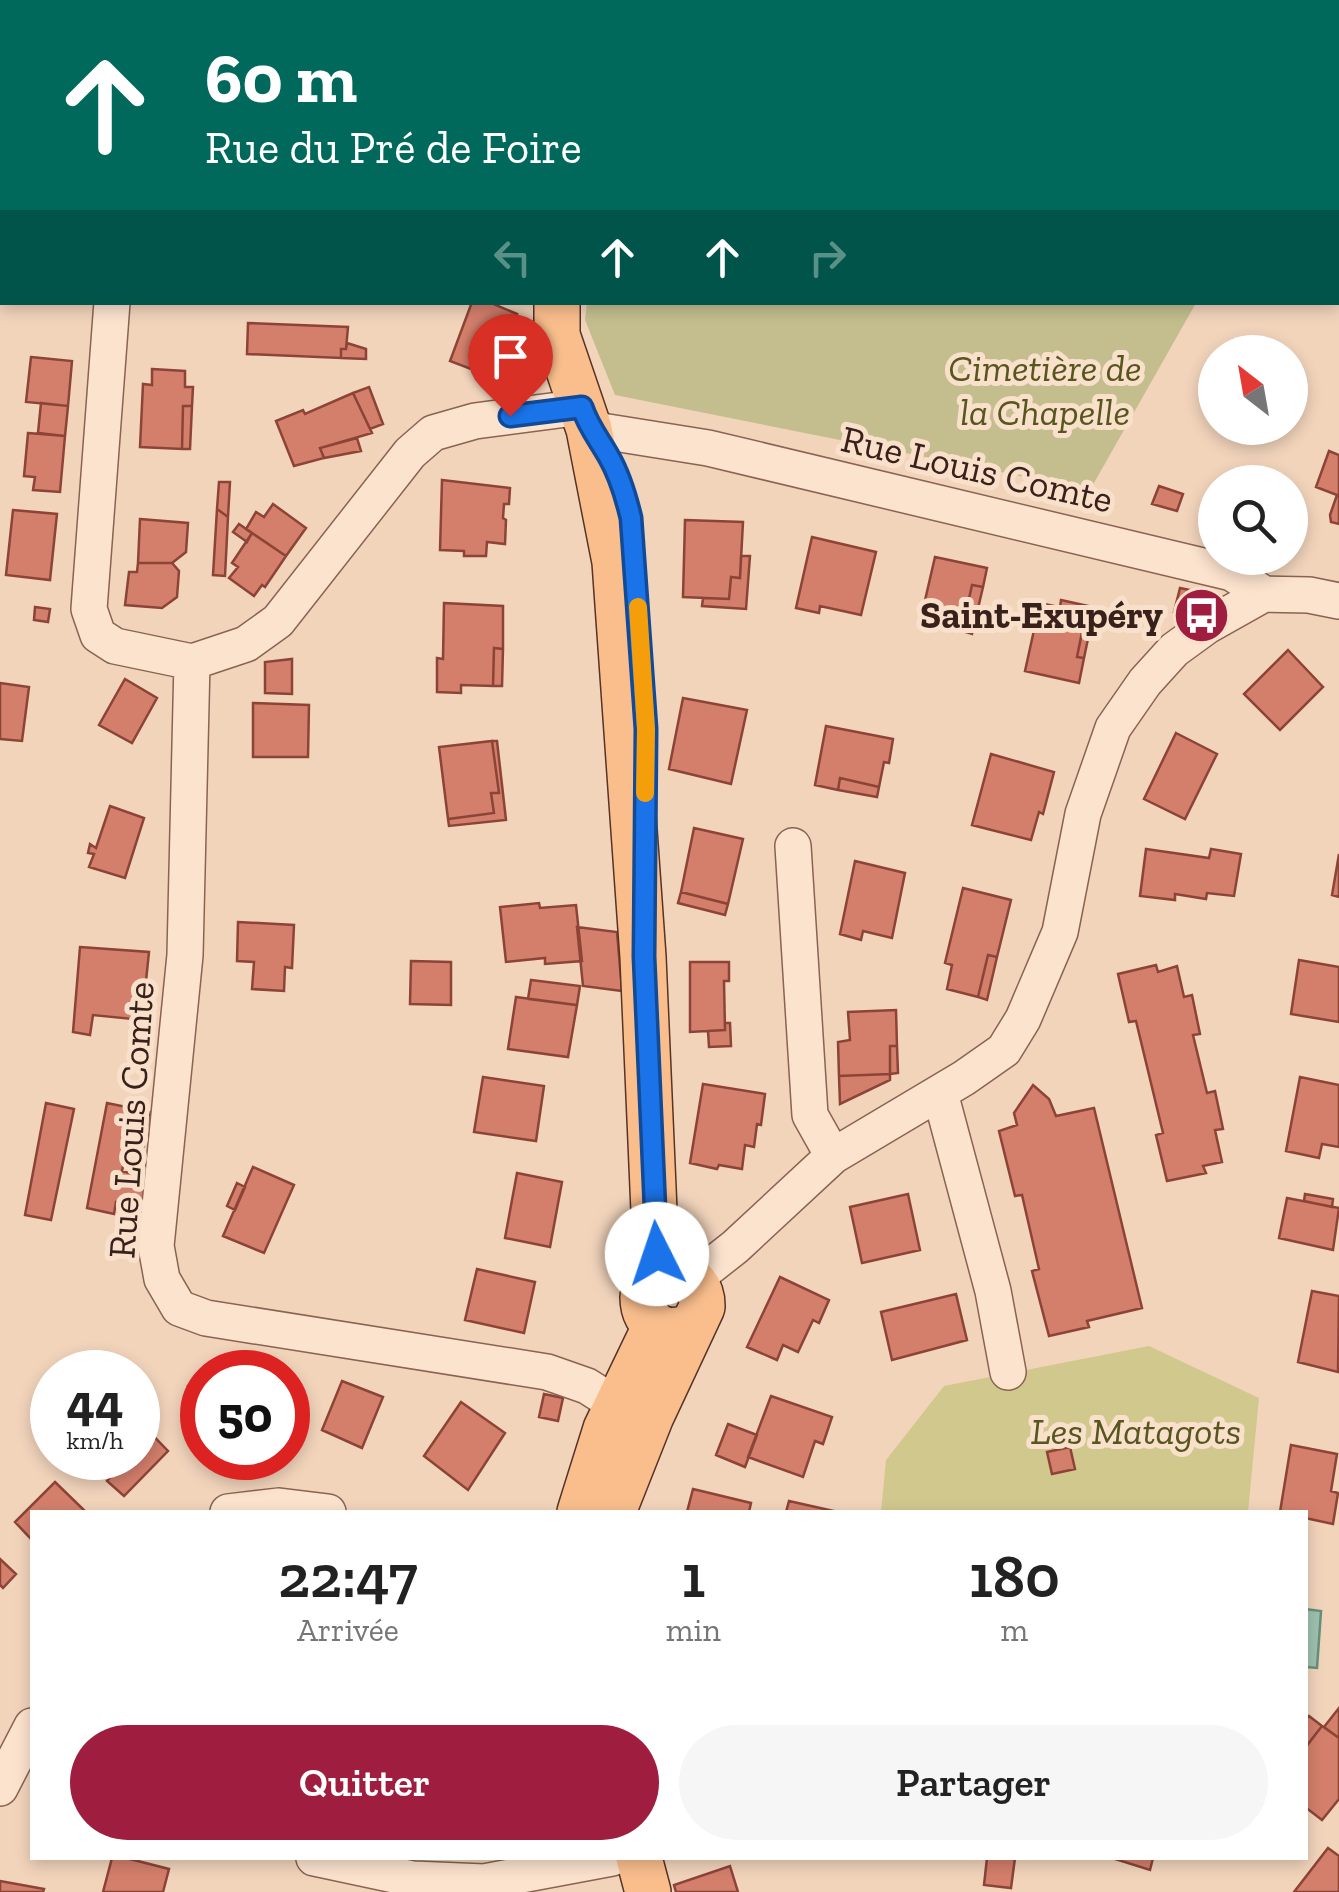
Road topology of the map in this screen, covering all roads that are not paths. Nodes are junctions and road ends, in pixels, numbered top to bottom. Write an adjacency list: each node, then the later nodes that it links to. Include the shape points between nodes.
1 (557, 305): 3 (main road, via 557,336)
2 (112, 310): 6 (street, via 89,609 98,635 115,646)
3 (586, 418): 4 (street, Rue Louis Comte, via 1232,574); 6 (street, Rue Louis Comte, via 475,421 433,434 410,453 278,621 246,644); 10 (main road, via 614,562 644,957 657,1254)
4 (1264, 594): 5 (street, Rue Louis Comte); 8 (street, via 1174,650 1113,728 1082,814 1060,932 1023,1019 1004,1050)
5 (1339, 601)
6 (192, 662): 12 (street, Rue Louis Comte, via 186,955 156,1246 162,1279 179,1308 206,1318 548,1372)
7 (793, 846): 9 (street, via 810,1115)
8 (940, 1093): 9 (street); 11 (street, via 994,1291)
9 (833, 1156): 10 (street, via 735,1248)
10 (679, 1277): 12 (main road, via 648,1286 643,1297 643,1308 674,1326)
11 (1008, 1372)
12 (634, 1410): 15 (main road)
13 (245, 1510): 14 (street)
14 (311, 1510)
15 (612, 1510)
16 (30, 1730): 17 (street)
17 (0, 1788): 18 (street)
18 (30, 1795)
19 (323, 1860): 20 (street, via 413,1879 484,1882)
20 (603, 1860)
21 (615, 1860): 23 (main road)
22 (640, 1860): 24 (main road)
23 (625, 1892)
24 (648, 1892)

